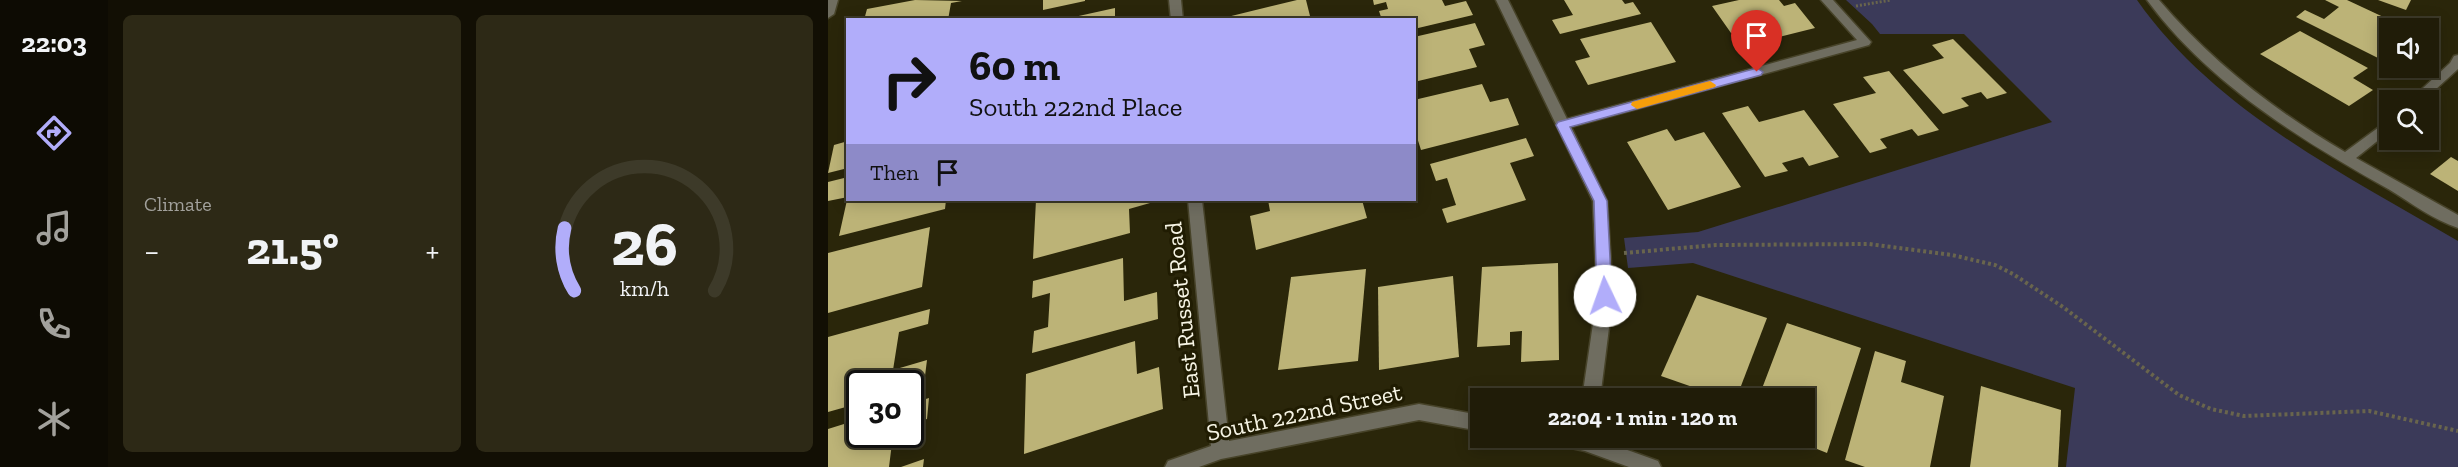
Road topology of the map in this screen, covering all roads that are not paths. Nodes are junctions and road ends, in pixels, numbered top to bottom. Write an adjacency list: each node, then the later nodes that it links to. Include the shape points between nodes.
1 (832, 0): 6 (street)
2 (1175, 0): 7 (street)
3 (1502, 0): 10 (street)
4 (1827, 0): 10 (street, via 1866,42)
5 (2153, 0): 12 (street, via 2208,60 2260,102)
6 (828, 14)
7 (1177, 18)
8 (2458, 59): 9 (street)
9 (2427, 90)
10 (1563, 125): 15 (street, via 1600,201 1605,296)
11 (2379, 132): 12 (street)
12 (2347, 158): 14 (street)
13 (1195, 201): 18 (street, East Russet Road)
14 (2458, 222)
15 (1592, 388)
16 (1470, 421): 18 (street, South 222nd Street, via 1419,412)
17 (1606, 448): 20 (street)
18 (1221, 451): 19 (street, South 222nd Street)
19 (1174, 467)
20 (1652, 467)

